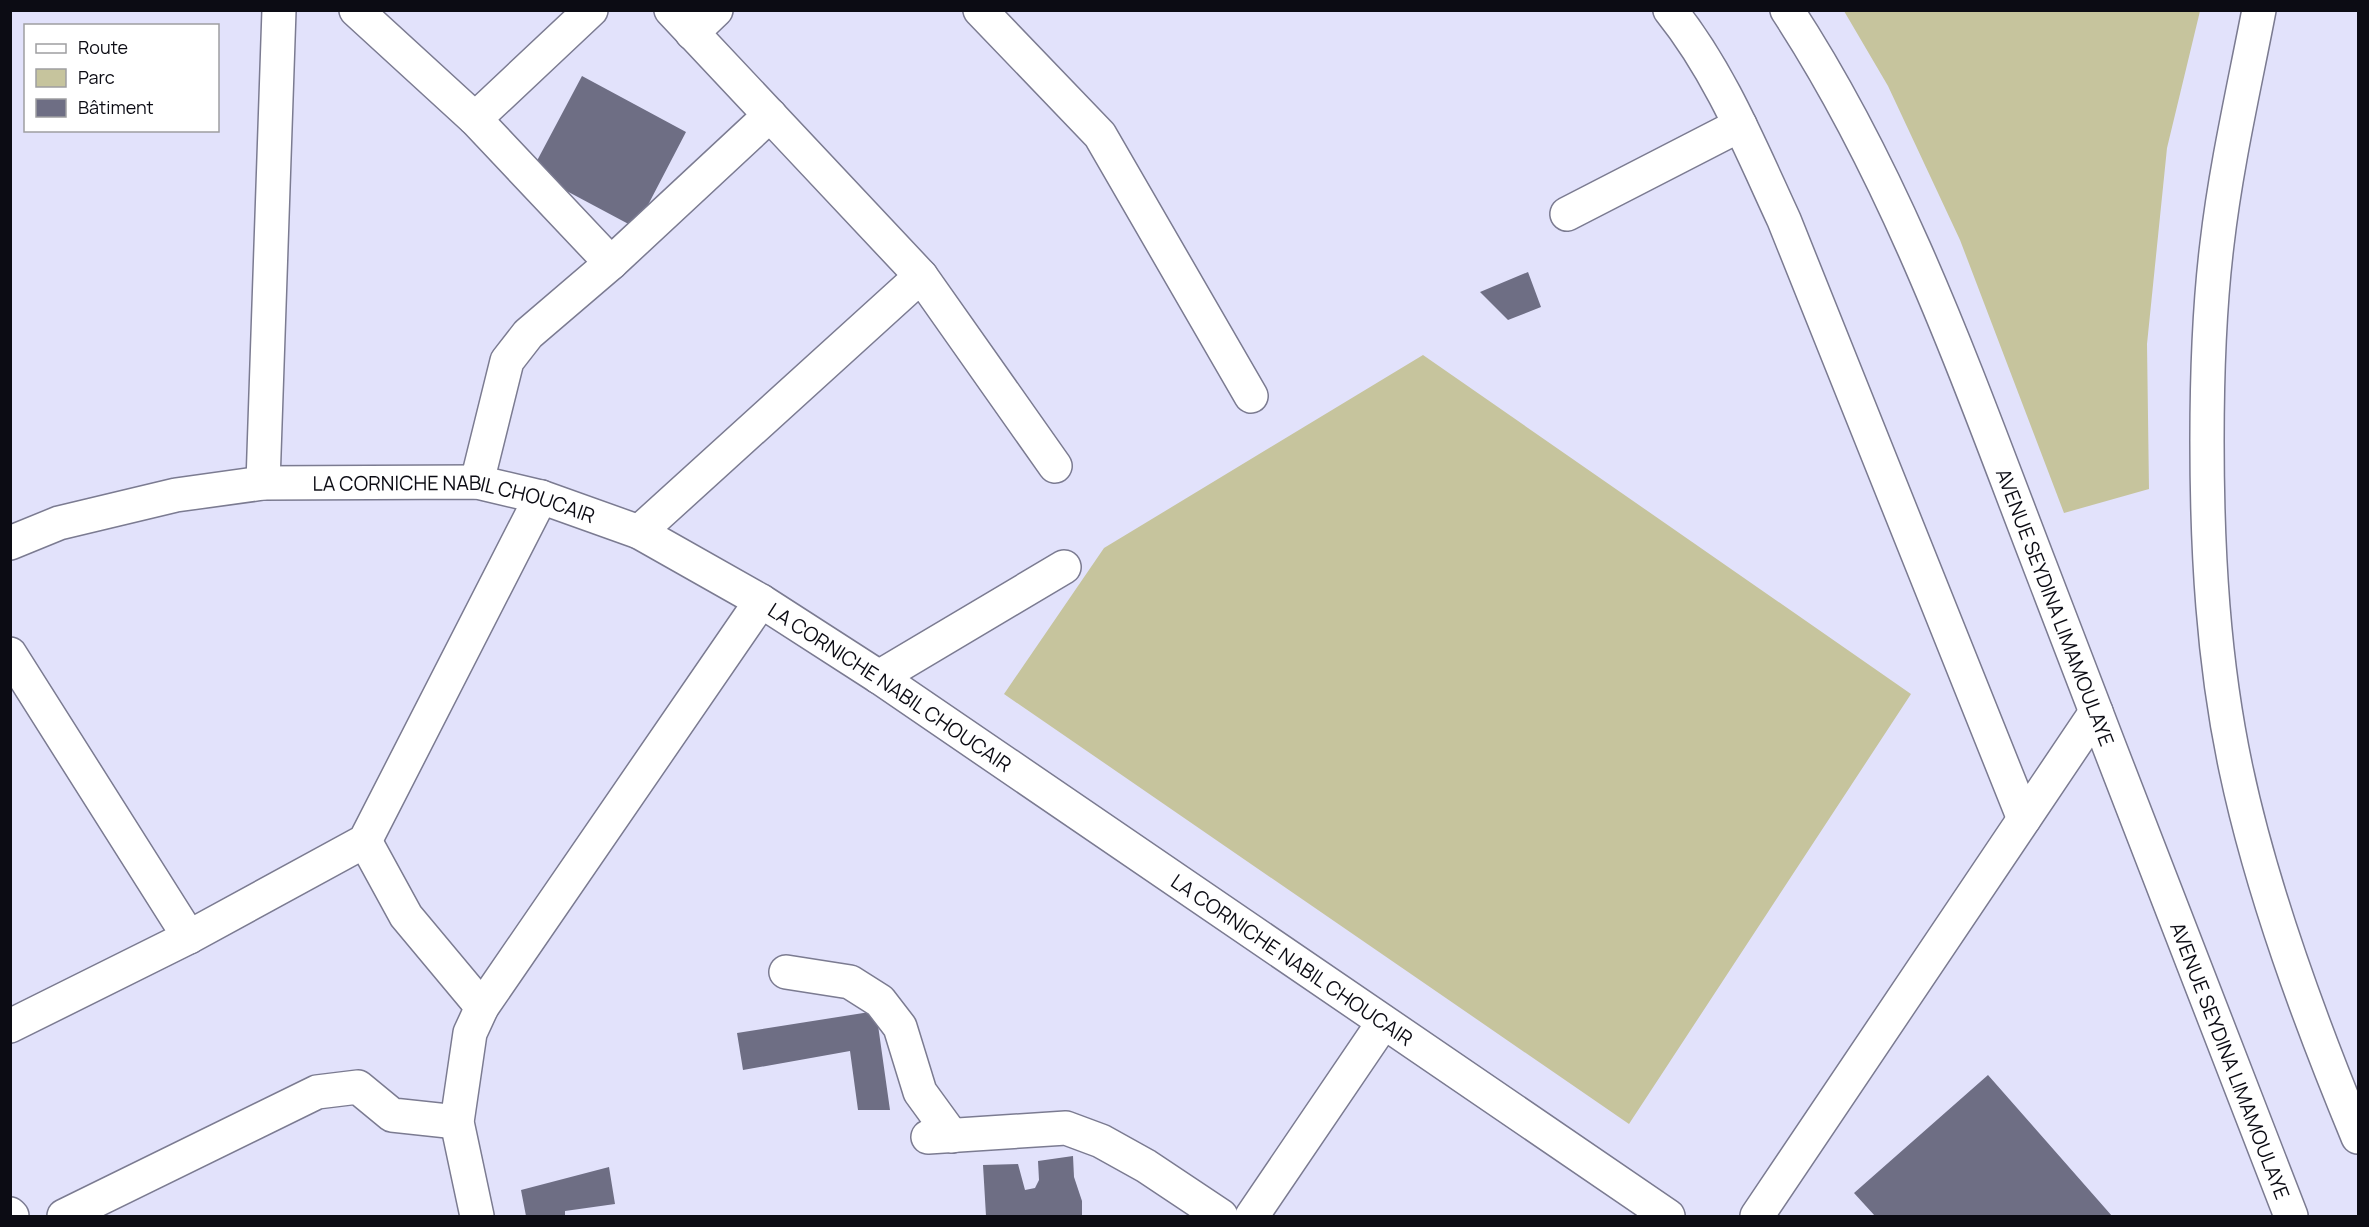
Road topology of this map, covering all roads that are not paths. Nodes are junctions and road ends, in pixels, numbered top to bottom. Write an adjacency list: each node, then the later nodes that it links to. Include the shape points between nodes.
1 (279, 10): 19 (main road)
2 (356, 10): 11 (main road)
3 (591, 10): 11 (main road)
4 (716, 10): 9 (main road)
5 (980, 10): 16 (main road, via 1100,135)
6 (1670, 10): 12 (main road, via 1689,34)
7 (1787, 10): 27 (main road, AVENUE SEYDINA LIMAMOULAYE, via 1817,55 1898,208)
8 (2259, 10): 36 (main road, via 2217,244 2207,360 2211,595 2220,680 2236,770 2262,872 2328,1064)
9 (682, 22): 10 (main road)
10 (770, 115): 14 (main road); 15 (main road)
11 (475, 119): 14 (main road)
12 (1740, 125): 13 (main road); 28 (main road, via 1784,220)
13 (1567, 214)
14 (611, 263): 18 (main road, via 528,334 507,361)
15 (921, 276): 17 (main road); 21 (main road)
16 (1251, 396)
17 (1055, 466)
18 (477, 482): 19 (main road, LA CORNICHE NABIL CHOUCAIR); 20 (main road, LA CORNICHE NABIL CHOUCAIR)
19 (263, 483): 22 (main road, LA CORNICHE NABIL CHOUCAIR, via 129,506 59,523)
20 (541, 497): 21 (main road, LA CORNICHE NABIL CHOUCAIR); 29 (main road)
21 (639, 532): 24 (main road, LA CORNICHE NABIL CHOUCAIR)
22 (10, 543)
23 (1064, 567): 26 (main road)
24 (761, 601): 26 (main road, LA CORNICHE NABIL CHOUCAIR); 32 (main road)
25 (10, 654): 30 (main road)
26 (879, 677): 34 (main road, LA CORNICHE NABIL CHOUCAIR)
27 (2096, 712): 28 (main road); 43 (main road, AVENUE SEYDINA LIMAMOULAYE)
28 (2024, 819): 42 (main road)
29 (365, 841): 30 (main road); 32 (main road, via 406,916)
30 (189, 937): 33 (main road)
31 (786, 972): 39 (main road, via 850,982 880,1001 900,1027 920,1092 940,1137 1066,1128 1101,1141 1146,1166)
32 (482, 1007): 35 (main road, via 470,1033)
33 (14, 1016)
34 (1383, 1023): 40 (main road); 41 (main road, LA CORNICHE NABIL CHOUCAIR)
35 (457, 1122): 37 (main road, via 392,1115 358,1087 317,1092); 38 (main road)
36 (2358, 1137)
37 (64, 1216)
38 (477, 1216)
39 (1221, 1216)
40 (1252, 1216)
41 (1668, 1216)
42 (1756, 1216)
43 (2291, 1216)

